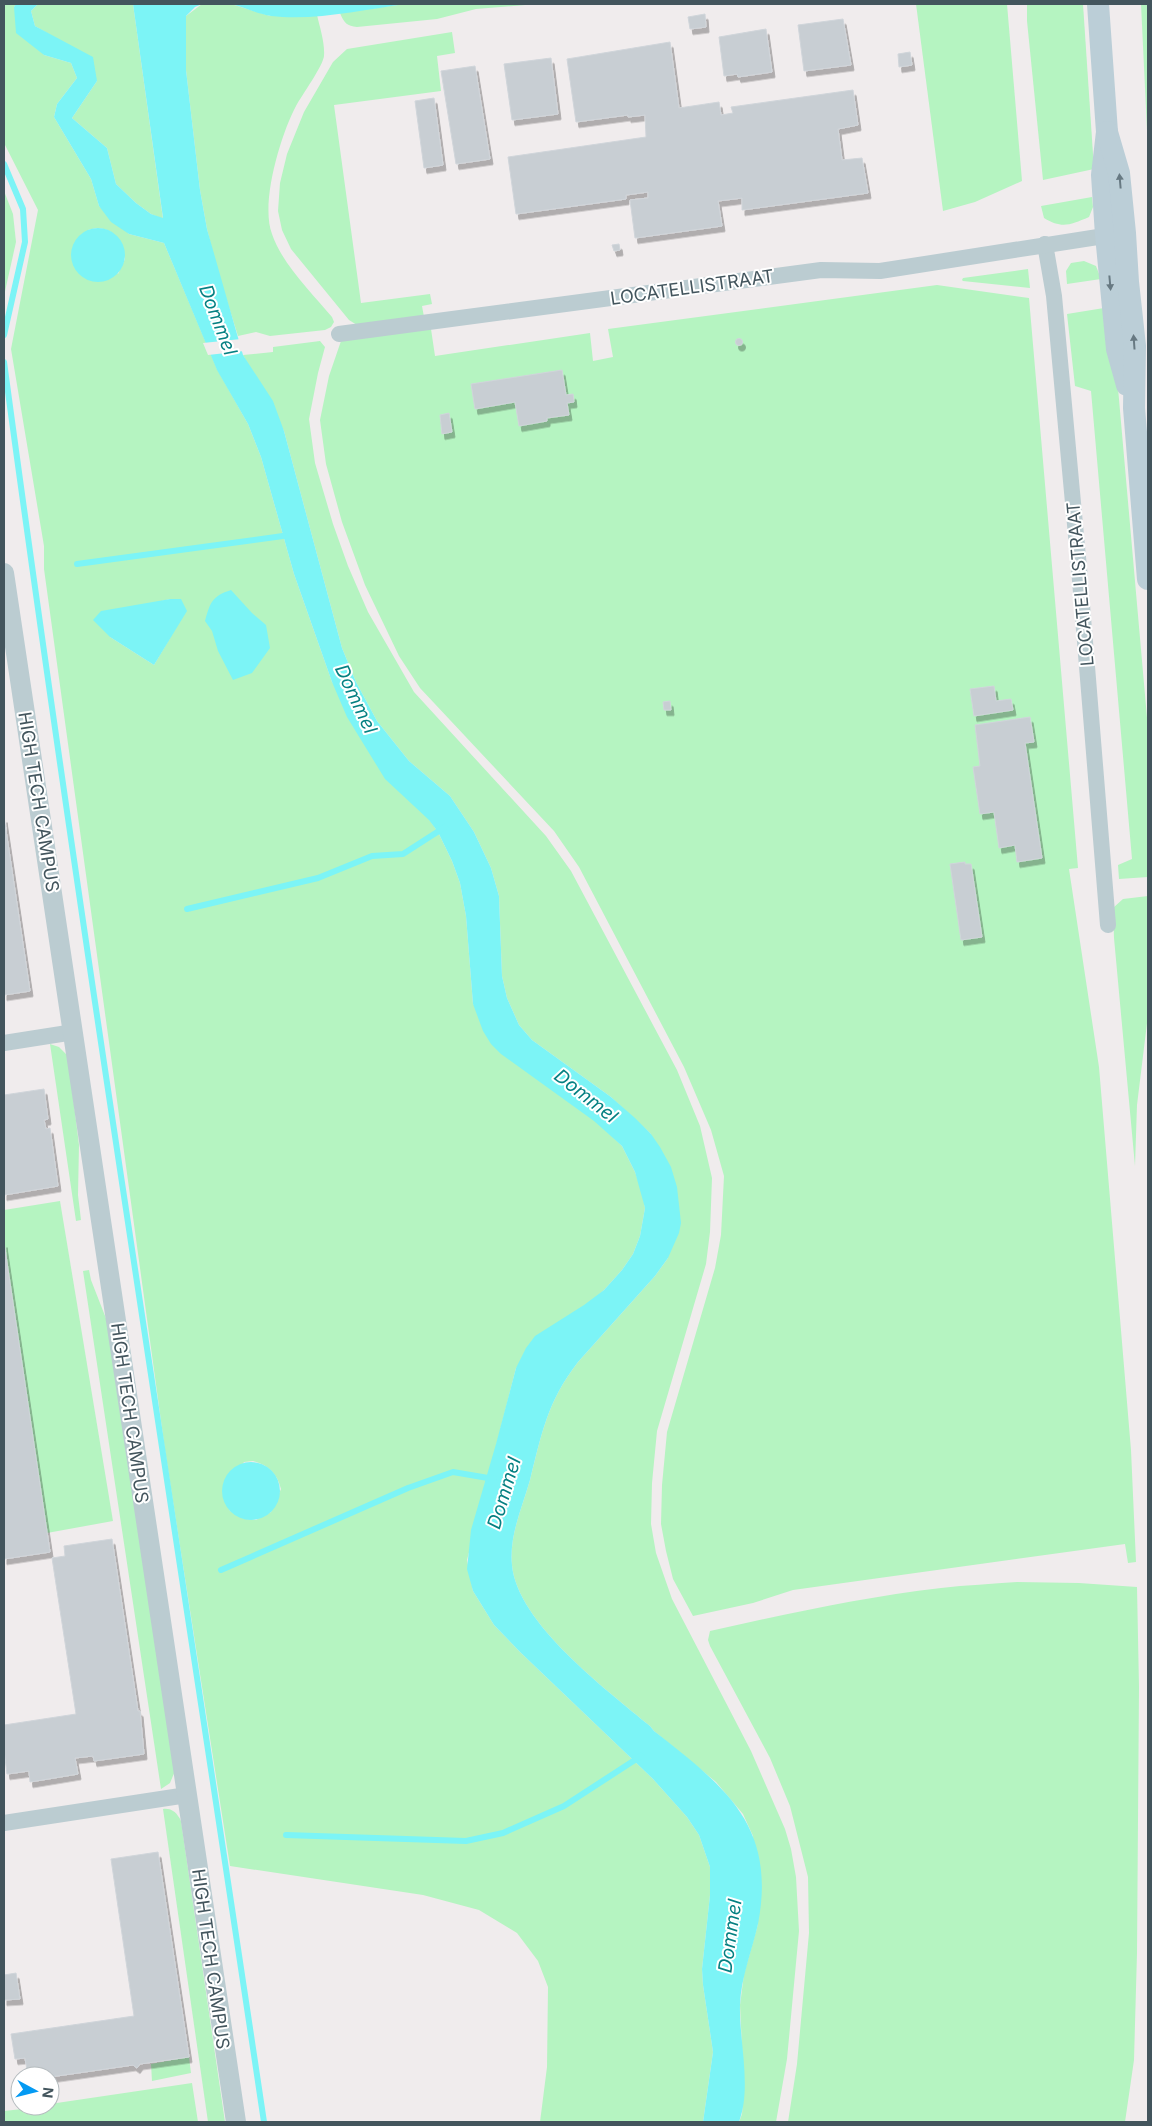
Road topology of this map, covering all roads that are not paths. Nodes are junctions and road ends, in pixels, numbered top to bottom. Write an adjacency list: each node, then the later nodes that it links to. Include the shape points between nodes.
1 (1100, 7): 2 (main road, via 1107,132 1119,173)
2 (1115, 234): 3 (street, LOCATELLISTRAAT); 6 (main road, via 1128,282 1135,346 1134,408)
3 (1045, 244): 4 (street, LOCATELLISTRAAT, via 880,271 821,270); 7 (street, LOCATELLISTRAAT, via 1054,296 1077,539)
4 (339, 334)
5 (4, 573): 8 (street, HIGH TECH CAMPUS)
6 (1148, 579)
7 (1108, 925)
8 (74, 1032): 9 (street); 10 (street, HIGH TECH CAMPUS)
9 (4, 1043)
10 (187, 1795): 11 (street); 12 (street, HIGH TECH CAMPUS)
11 (4, 1823)
12 (236, 2122)

